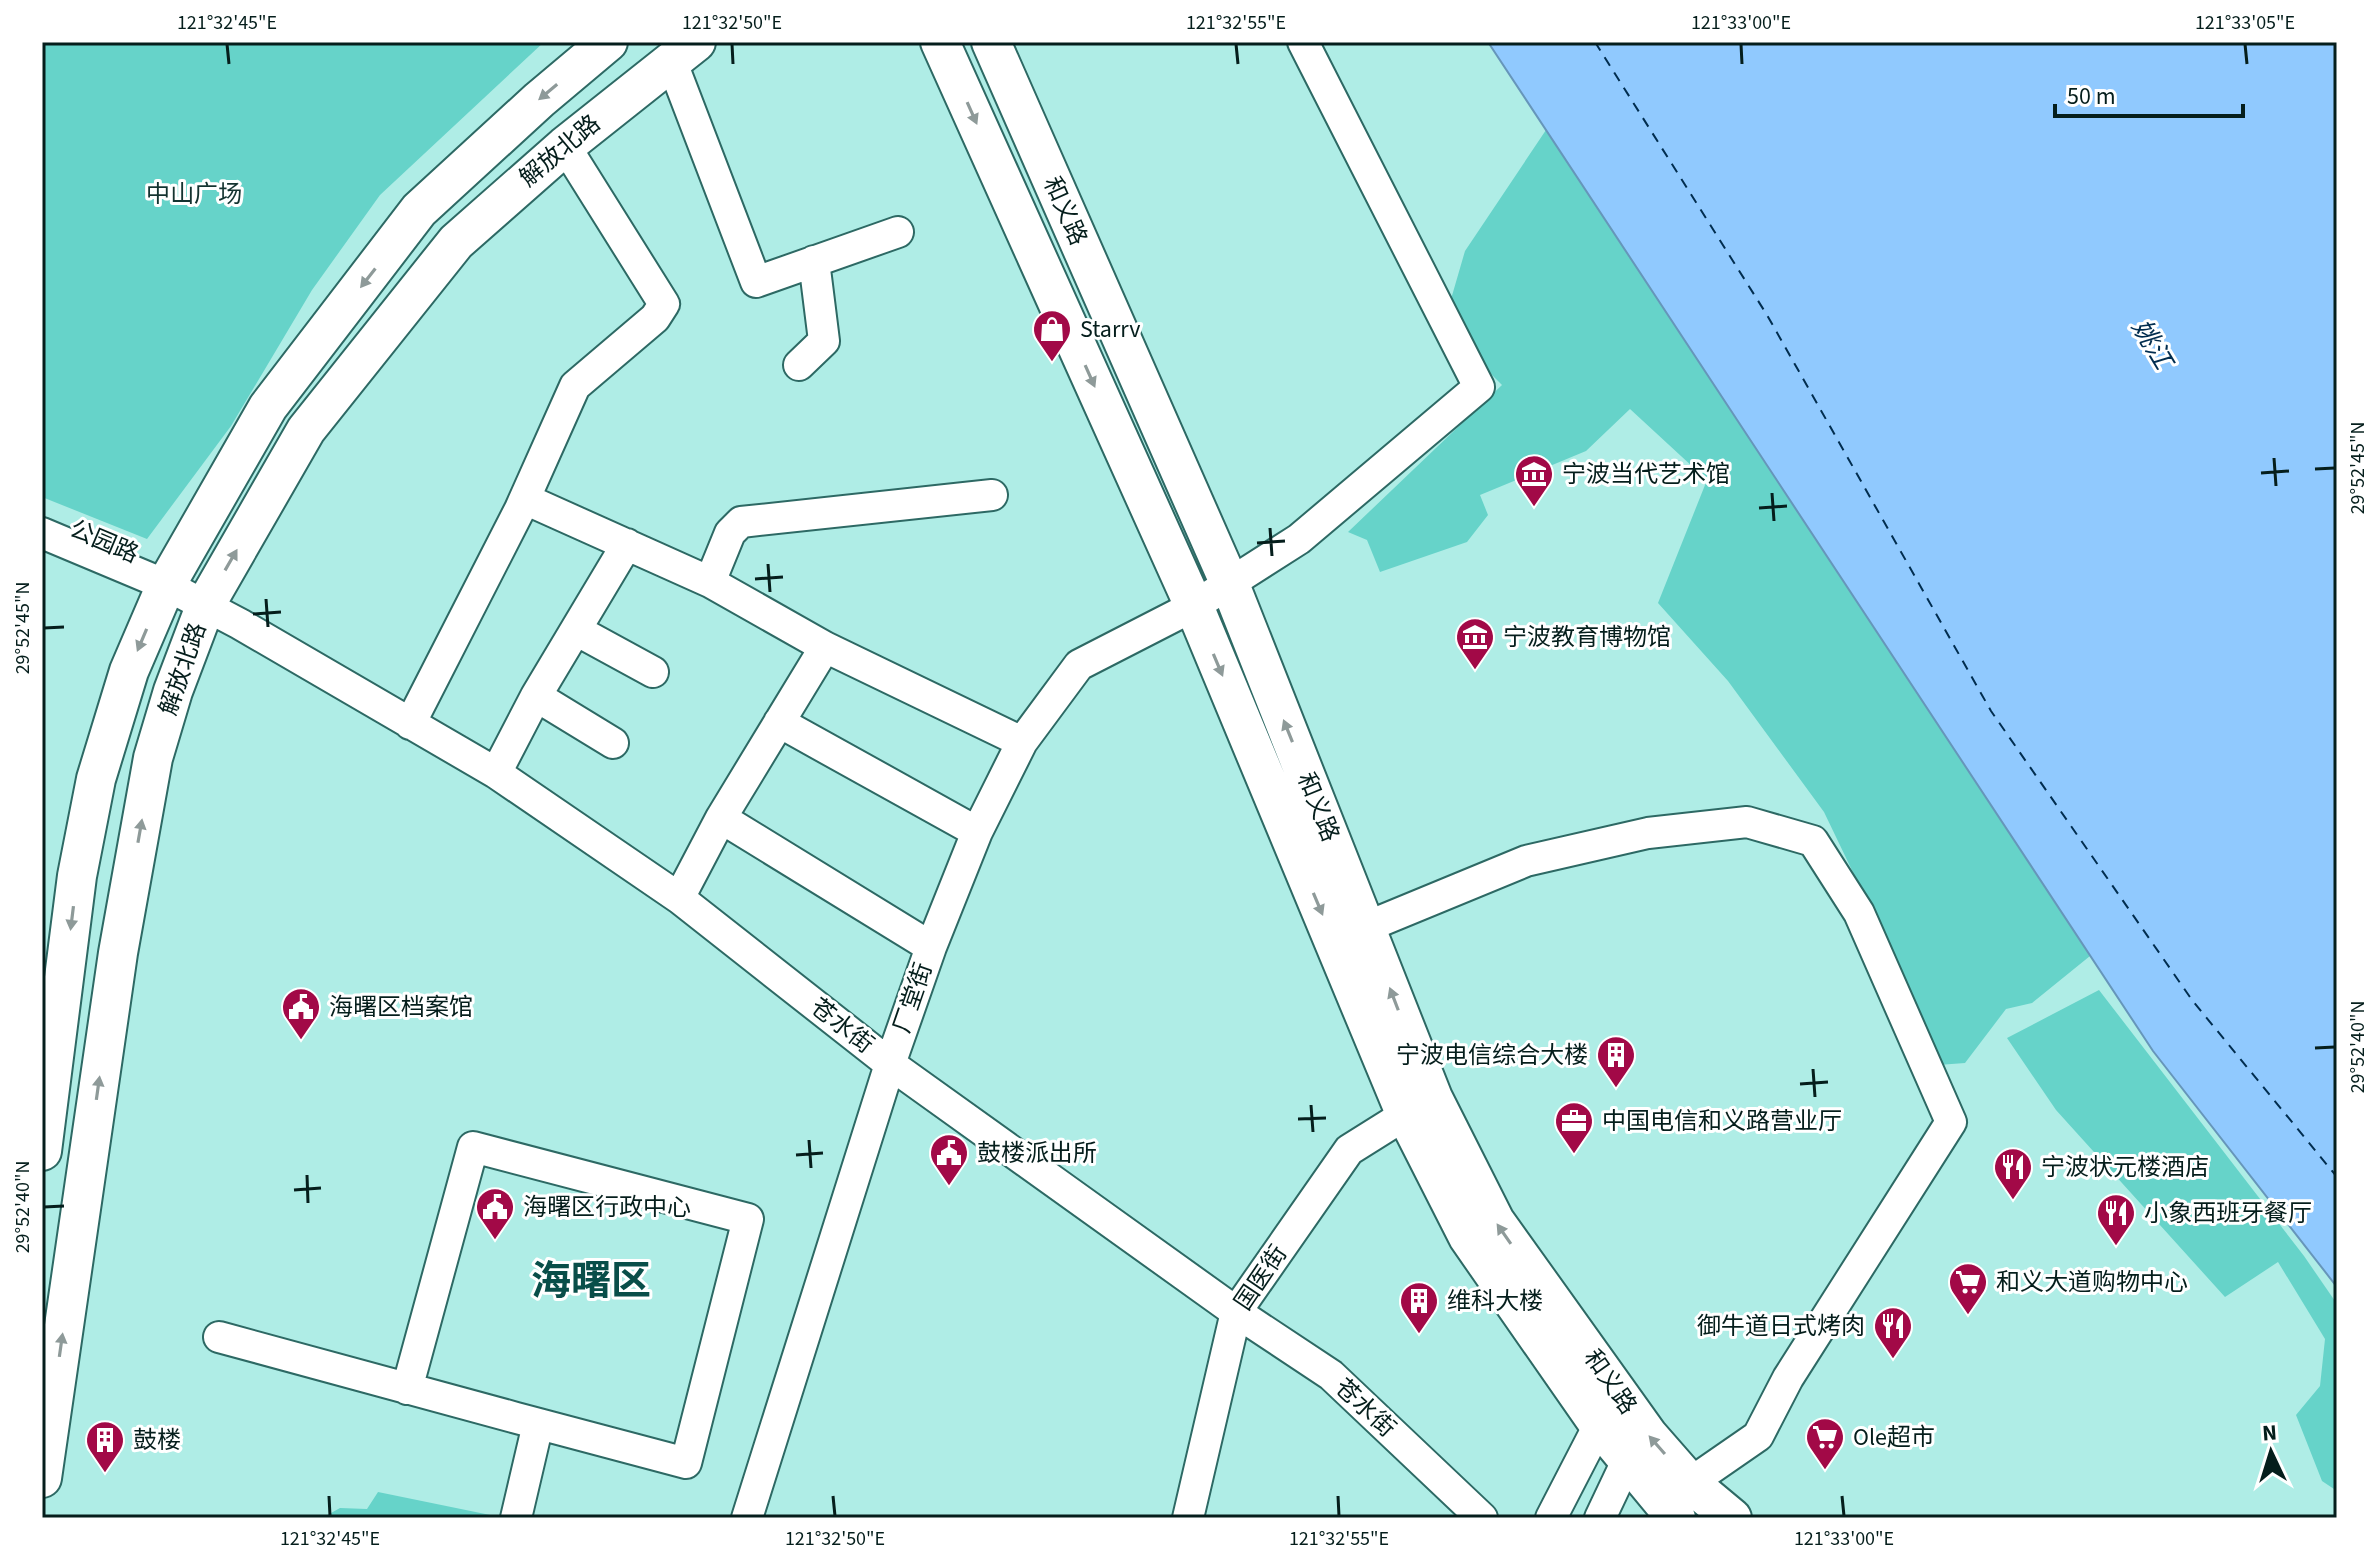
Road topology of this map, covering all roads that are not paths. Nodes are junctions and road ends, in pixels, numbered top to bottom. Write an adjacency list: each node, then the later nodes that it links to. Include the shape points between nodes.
1 (608, 42): 17 (main road, 解放北路, one-way to 17, via 419,210 268,407)
2 (940, 42): 19 (main road, 和义路, one-way to 19)
3 (991, 42): 16 (main road, 和义路)
4 (1303, 42): 16 (street, 厂堂街, via 1479,387 1299,539)
5 (683, 51): 6 (main road, 解放北路); 8 (street, via 756,282)
6 (565, 146): 11 (street, via 664,304 655,318 575,386); 18 (main road, 解放北路, one-way to 6, via 306,430 456,242)
7 (898, 232): 8 (street)
8 (814, 261): 9 (street, via 824,341)
9 (799, 365)
10 (992, 495): 15 (street, via 741,522 730,533)
11 (525, 499): 14 (street); 25 (street)
12 (42, 516): 17 (street, 公园路, via 153,563)
13 (42, 533): 17 (street, 公园路)
14 (627, 544): 15 (street); 20 (street)
15 (710, 582): 21 (street)
16 (1229, 582): 19 (street, 厂堂街); 32 (main road, 和义路, one-way to 16)
17 (166, 585): 18 (street, 苍水街); 36 (main road, 解放北路, one-way to 36, via 129,671 96,779 77,876)
18 (206, 604): 25 (street, 苍水街); 43 (main road, 解放北路, one-way to 18, via 118,953 153,758)
19 (1194, 606): 26 (street, 厂堂街, via 1079,665); 35 (main road, 和义路, one-way to 35)
20 (576, 630): 22 (street); 23 (street)
21 (825, 647): 24 (street); 26 (street)
22 (653, 672)
23 (536, 696): 27 (street); 28 (street)
24 (779, 722): 29 (street); 30 (street)
25 (410, 724): 28 (street, 苍水街)
26 (1022, 742): 30 (street, 厂堂街)
27 (613, 743)
28 (496, 773): 31 (street, 苍水街)
29 (721, 818): 31 (street); 33 (street)
30 (977, 832): 33 (street, 厂堂街)
31 (679, 898): 34 (street, 苍水街)
32 (1366, 927): 35 (main road, 和义路, one-way to 32); 44 (street, via 1526,861 1648,833 1747,822 1813,841 1859,913 1951,1122 1788,1378 1758,1436)
33 (931, 947): 34 (street, 厂堂街)
34 (890, 1064): 37 (street, 苍水街); 46 (street, 厂堂街)
35 (1419, 1105): 37 (street, 国医街, via 1349,1150); 41 (main road, 和义路, via 1468,1237); 44 (main road, 和义路, one-way to 35, via 1648,1435)
36 (42, 1151)
37 (1236, 1312): 47 (street, 国医街); 48 (street, 苍水街, via 1331,1375)
38 (219, 1337): 39 (street)
39 (407, 1389): 40 (street); 40 (street, via 473,1147 748,1219 686,1463)
40 (538, 1424): 45 (street)
41 (1599, 1425): 42 (main road, 和义路); 49 (street)
42 (1627, 1461): 50 (street); 51 (main road, 和义路)
43 (42, 1478)
44 (1690, 1483): 52 (main road, 和义路)
45 (516, 1518)
46 (747, 1518)
47 (1188, 1518)
48 (1482, 1518)
49 (1551, 1518)
50 (1600, 1518)
51 (1676, 1518)
52 (1732, 1518)

